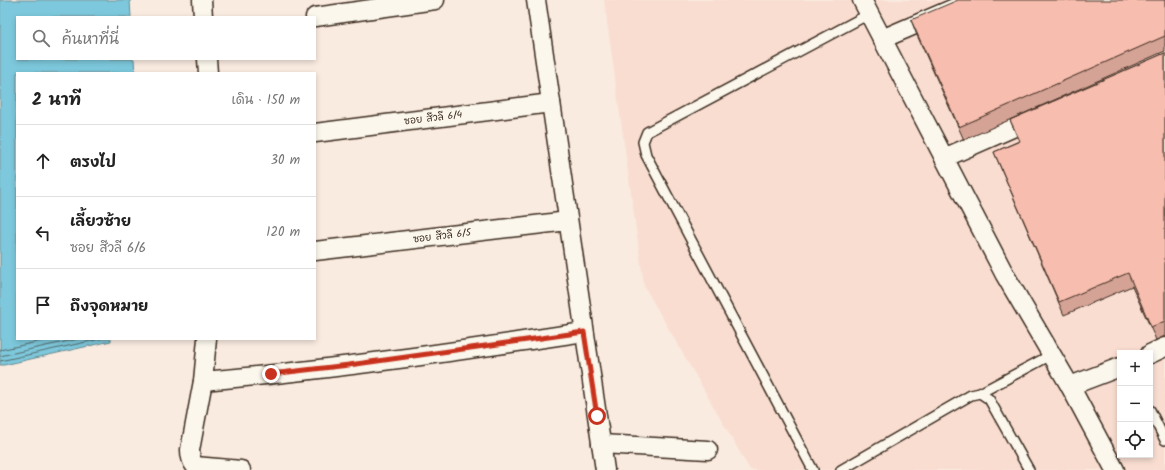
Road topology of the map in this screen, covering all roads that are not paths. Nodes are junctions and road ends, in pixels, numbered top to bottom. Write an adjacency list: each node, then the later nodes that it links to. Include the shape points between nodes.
1 (202, 0): 6 (street)
2 (435, 0): 7 (street)
3 (536, 0): 11 (street)
4 (973, 0): 8 (street)
5 (866, 7): 8 (street); 32 (lane, via 647,132 643,142 646,155)
6 (203, 16)
7 (316, 17)
8 (882, 39): 14 (street)
9 (207, 60): 10 (street)
10 (208, 72)
11 (551, 103): 13 (street, ซอย สีวลี 6/4); 15 (street)
12 (1051, 111): 14 (street)
13 (316, 133)
14 (944, 158): 21 (street, via 1005,275)
15 (568, 221): 16 (street, ซอย สีวลี 6/5); 17 (street)
16 (316, 251)
17 (584, 332): 23 (street, via 341,366); 28 (street)
18 (207, 340): 23 (street)
19 (1165, 347): 20 (street)
20 (1153, 353)
21 (1051, 355): 24 (street); 25 (lane)
22 (1117, 368): 24 (street)
23 (203, 380): 30 (street, via 190,450 192,463 201,467)
24 (1070, 386): 35 (street)
25 (980, 393): 33 (lane, via 971,395); 34 (lane, via 989,400)
26 (1153, 416): 27 (lane)
27 (1165, 440)
28 (601, 444): 29 (street); 31 (street)
29 (708, 450)
30 (241, 470)
31 (604, 470)
32 (813, 470)
33 (841, 470)
34 (1029, 470)
35 (1115, 470)

